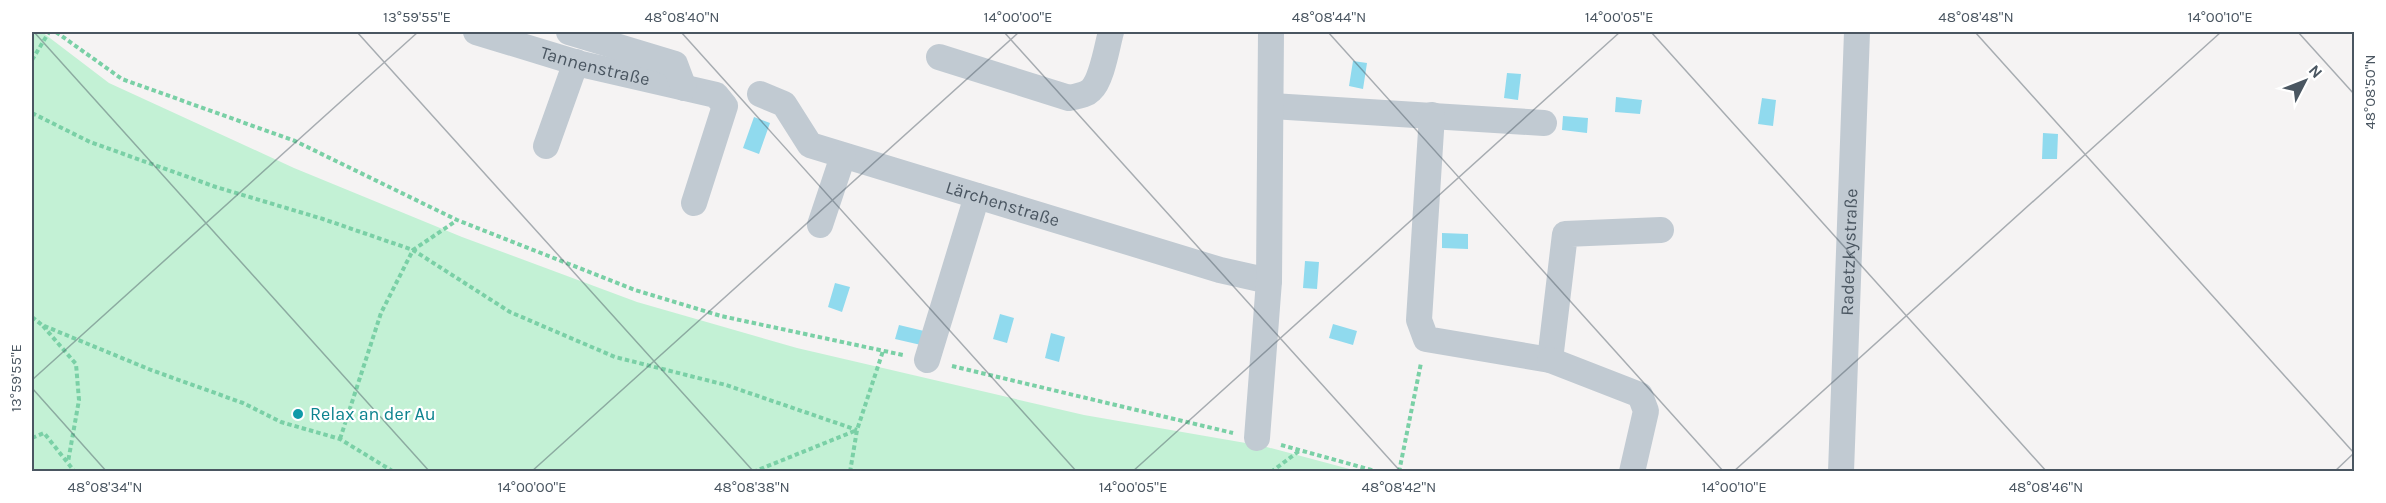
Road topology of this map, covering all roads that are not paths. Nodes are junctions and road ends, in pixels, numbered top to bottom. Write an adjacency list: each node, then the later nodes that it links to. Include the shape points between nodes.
1 (476, 32): 7 (street, Tannenstraße)
2 (569, 32): 8 (street, via 675,64)
3 (1111, 32): 6 (street, via 1097,82 1091,90 1069,98)
4 (1271, 32): 10 (street)
5 (1857, 32): 24 (street, Radetzkystraße)
6 (939, 57)
7 (576, 62): 8 (street, Tannenstraße); 13 (street)
8 (684, 88): 16 (street, Tannenstraße, via 716,95 725,106)
9 (760, 94): 14 (street, Lärchenstraße, via 784,104 810,145)
10 (1272, 106): 11 (street); 19 (street)
11 (1432, 115): 12 (street); 21 (street, via 1419,320 1426,339)
12 (1544, 123)
13 (546, 146)
14 (843, 156): 15 (street, Lärchenstraße); 17 (street)
15 (977, 196): 19 (street, Lärchenstraße, via 1220,270); 20 (street)
16 (694, 203)
17 (820, 225)
18 (1661, 230): 21 (street, via 1565,234)
19 (1269, 281): 22 (street)
20 (927, 360)
21 (1550, 360): 23 (street, via 1640,395 1646,411)
22 (1257, 438)
23 (1632, 471)
24 (1841, 471)

